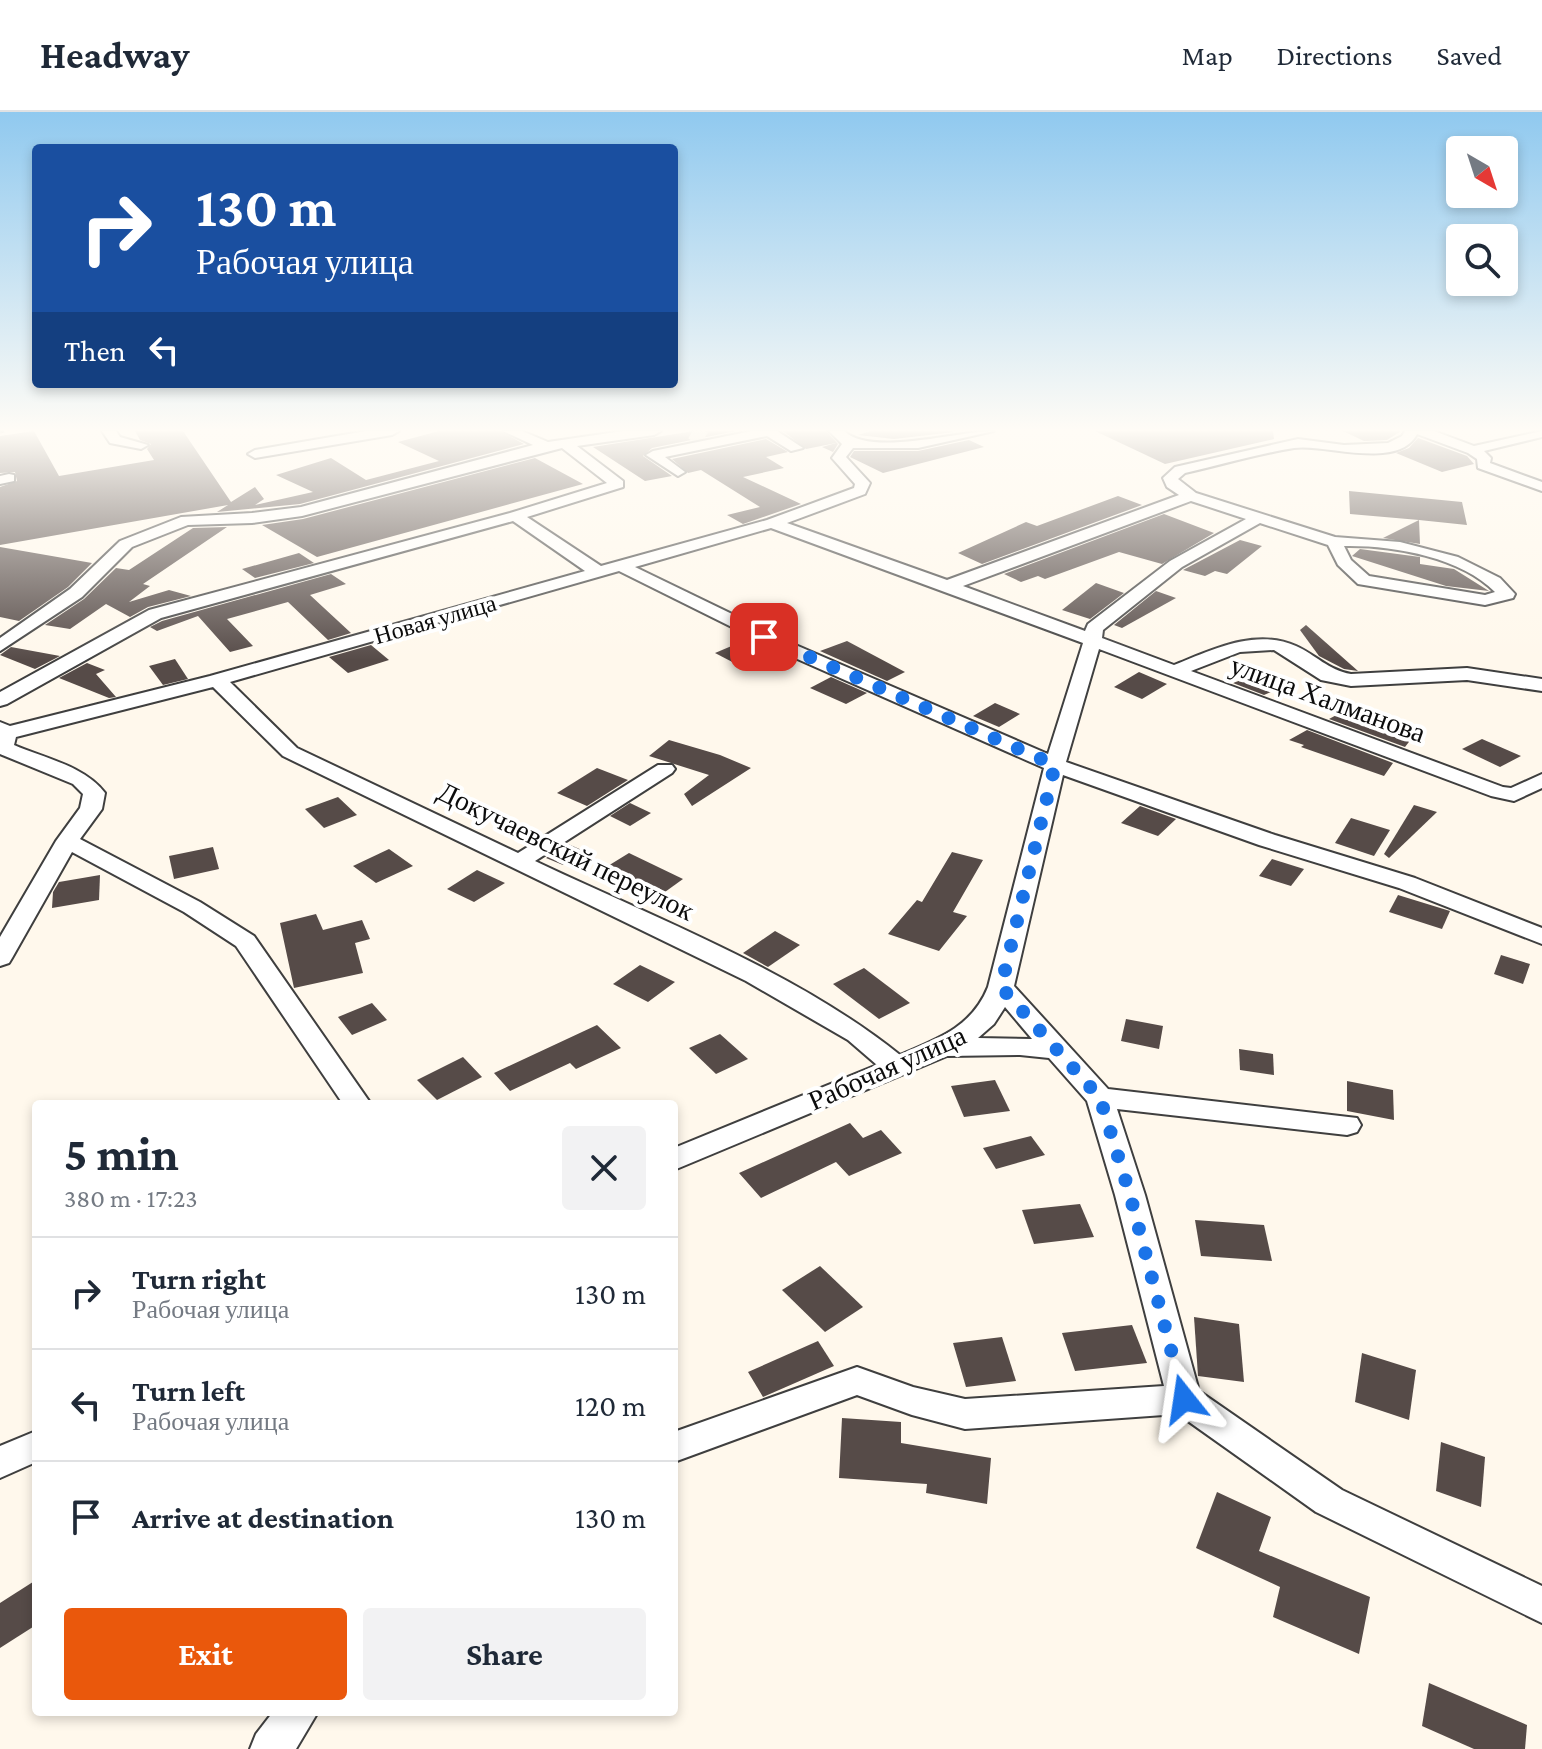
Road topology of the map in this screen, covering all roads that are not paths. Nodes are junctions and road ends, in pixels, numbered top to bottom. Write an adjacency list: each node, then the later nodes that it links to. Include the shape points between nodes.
1 (316, 507): 14 (street, via 252,518 186,520 126,544 76,593)
2 (543, 507): 6 (street)
3 (815, 507): 8 (street, Новая улица)
4 (1160, 507): 12 (street)
5 (1224, 507): 7 (street)
6 (515, 516): 11 (street); 18 (street, via 155,614)
7 (1257, 519): 9 (street); 13 (street, Рабочая улица, via 1176,564 1094,628)
8 (772, 523): 10 (street, Новая улица); 12 (street, улица Халманова)
9 (1334, 542): 9 (street, via 1344,562 1364,580 1485,600 1507,594 1477,570 1441,558 1374,543)
10 (623, 567): 11 (street, Новая улица); 20 (street, via 792,650)
11 (600, 573): 16 (street, Новая улица)
12 (947, 586): 13 (street, улица Халманова)
13 (1093, 640): 15 (street, улица Халманова); 20 (street, Рабочая улица)
14 (0, 646)
15 (1174, 671): 17 (street, via 1237,647 1276,645 1328,676 1351,680 1467,674); 22 (street, улица Халманова, via 1498,792 1514,795)
16 (217, 680): 19 (street, Новая улица); 24 (street, Докучаевский переулок, via 290,752)
17 (1542, 685)
18 (0, 700)
19 (2, 740): 23 (street, Новая улица, via 80,780 94,793 91,809)
20 (1055, 765): 25 (street, via 1407,883); 27 (street, Рабочая улица)
21 (665, 769): 24 (street)
22 (1542, 780)
23 (67, 841): 26 (street, Новая улица); 32 (street, via 245,941)
24 (520, 861): 30 (street, Докучаевский переулок, via 755,975 857,1034)
25 (1542, 937)
26 (0, 958)
27 (1001, 987): 28 (street, Рабочая улица, via 991,1014 972,1032); 29 (street)
28 (939, 1049): 29 (street); 30 (street, Рабочая улица)
29 (1056, 1050): 31 (street)
30 (897, 1067): 34 (street, Рабочая улица)
31 (1100, 1098): 33 (street); 35 (street)
32 (354, 1100)
33 (1347, 1125)
34 (678, 1158)
35 (1184, 1399): 36 (street, via 965,1414 857,1381); 39 (street, via 1329,1501)
36 (678, 1446)
37 (32, 1448): 38 (street)
38 (0, 1462)
39 (1542, 1605)
40 (295, 1716): 41 (street)
41 (271, 1749)

